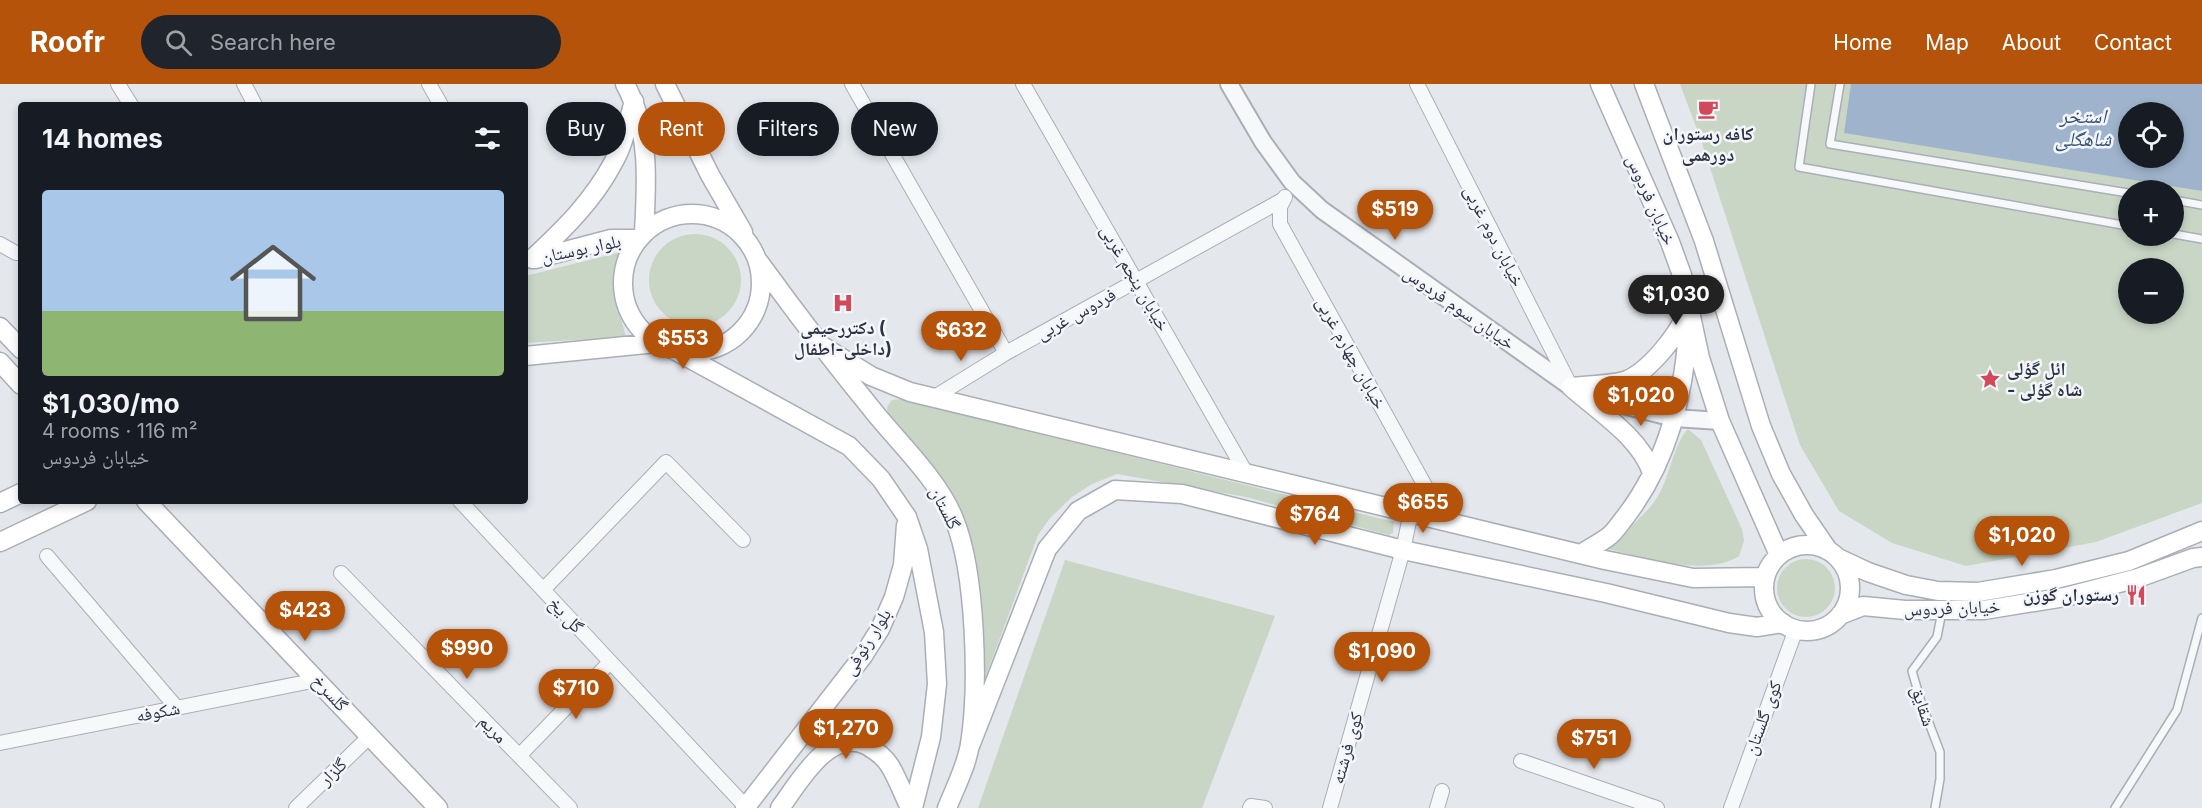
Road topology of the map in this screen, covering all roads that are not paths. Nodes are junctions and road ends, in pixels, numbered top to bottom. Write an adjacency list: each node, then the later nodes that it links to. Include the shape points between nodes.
1 (118, 84): 15 (street)
2 (244, 84): 16 (street)
3 (429, 84): 17 (street)
4 (625, 84): 14 (main road)
5 (665, 84): 28 (main road)
6 (852, 84): 40 (street)
7 (1023, 84): 33 (street, خیابان پنجم غربی)
8 (1229, 84): 18 (street, خیابان سوم فردوس)
9 (1417, 84): 44 (street, خیابان دوم غربی)
10 (1600, 84): 34 (main road, خیابان فردوس, via 1670,242)
11 (1644, 84): 61 (main road, خیابان فردوس, via 1704,241 1761,426 1781,474)
12 (1811, 84): 23 (lane, via 1799,167)
13 (1840, 84): 19 (lane, via 1830,144)
14 (634, 101): 24 (main road, via 643,132 647,181); 30 (main road, via 614,162 591,198 562,231)
15 (129, 102)
16 (253, 102)
17 (439, 102)
18 (1292, 182): 20 (street, خیابان چهارم غربی); 44 (street, خیابان سوم فردوس, via 1331,216)
19 (2118, 191)
20 (1284, 199): 33 (street, فردوس غربی); 55 (street, خیابان چهارم غربی, via 1280,224)
21 (2184, 202): 22 (lane)
22 (2202, 205)
23 (2118, 224)
24 (641, 236): 28 (main road, via 661,221 680,214 700,214 728,224); 31 (main road, بلوار بوستان); 36 (main road, via 628,256 623,275 624,295 630,314)
25 (2184, 236): 26 (lane)
26 (2202, 239)
27 (0, 244): 29 (street)
28 (750, 244): 32 (main road)
29 (18, 253)
30 (528, 255)
31 (528, 256)
32 (759, 262): 37 (main road, گلستان); 39 (main road, via 759,304 750,323 736,338 718,348 697,353)
33 (1137, 280): 40 (street, فردوس غربی); 48 (street, خیابان پنجم غربی)
34 (1690, 304): 44 (main road, via 1683,321 1650,364 1627,380); 46 (main road, via 1686,368); 47 (main road, خیابان فردوس, via 1700,358)
35 (0, 327): 38 (main road)
36 (656, 343): 39 (main road); 41 (main road)
37 (819, 344): 45 (main road, via 871,376); 77 (main road, گلستان, via 933,484 954,518 968,567 974,698)
38 (18, 346)
39 (676, 351): 54 (main road, via 849,446 881,479)
40 (1006, 353): 45 (street, فردوس غربی)
41 (528, 356)
42 (0, 363): 43 (main road)
43 (18, 382)
44 (1571, 387): 46 (street, خیابان سوم فردوس); 49 (main road, via 1628,436 1647,459)
45 (933, 398): 48 (main road)
46 (1674, 418): 47 (street, خیابان سوم فردوس); 49 (main road)
47 (1720, 421): 62 (main road, خیابان فردوس)
48 (1246, 473): 53 (main road)
49 (1652, 473): 60 (main road, via 1636,503 1610,536)
50 (81, 504): 58 (main road)
51 (149, 504): 73 (main road, گلسرخ)
52 (463, 504): 67 (street, گل یخ)
53 (1411, 512): 55 (main road); 59 (street, کوی فرشته)
54 (907, 517): 84 (main road, بلوار رئوفی, via 903,565 880,629); 86 (main road, via 918,549 934,632 937,684 931,737)
55 (1444, 520): 60 (main road)
56 (2202, 531): 61 (main road, خیابان فردوس, via 2128,561 2056,579 1978,592 1906,585)
57 (743, 540): 67 (street, via 666,462)
58 (0, 542)
59 (1403, 550): 71 (main road, via 1729,623); 77 (main road, via 1182,494 1115,490 1078,512 1047,549); 90 (street, کوی فرشته)
60 (1581, 554): 66 (main road, via 1693,578)
61 (1833, 554): 62 (main road, via 1815,545 1802,545); 69 (main road, via 1849,580 1847,604)
62 (1779, 555): 66 (main road)
63 (47, 556): 74 (street)
64 (2202, 557): 68 (main road, خیابان فردوس, via 2065,597 1984,610)
65 (341, 573): 78 (street, مریم)
66 (1765, 577): 71 (main road, via 1767,603 1773,614)
67 (543, 590): 72 (street, گل یخ)
68 (1942, 611): 69 (main road, خیابان فردوس, via 1863,606); 94 (lane, شقایق, via 1937,637 1912,671 1940,752)
69 (1840, 615): 71 (main road, via 1820,628)
70 (2202, 618): 95 (lane, via 2177,710)
71 (1789, 626): 93 (street, کوی گلستان)
72 (610, 662): 78 (street); 84 (street, گل یخ)
73 (317, 680): 74 (street, شکوفه); 75 (main road, گلسرخ)
74 (177, 708): 76 (street, شکوفه)
75 (370, 736): 81 (street, گلزار); 82 (main road, گلسرخ)
76 (0, 743)
77 (970, 746): 87 (main road, گلستان)
78 (519, 756): 83 (street, مریم)
79 (1521, 761): 92 (street)
80 (1442, 791): 91 (street)
81 (303, 806)
82 (438, 808)
83 (570, 808)
84 (746, 808)
85 (780, 808): 86 (main road, via 826,750 845,740 878,751 890,765)
86 (911, 808)
87 (947, 808)
88 (1250, 808): 89 (street)
89 (1266, 808)
90 (1330, 808)
91 (1437, 808)
92 (1657, 808)
93 (1731, 808)
94 (1935, 808)
95 (2115, 808)

